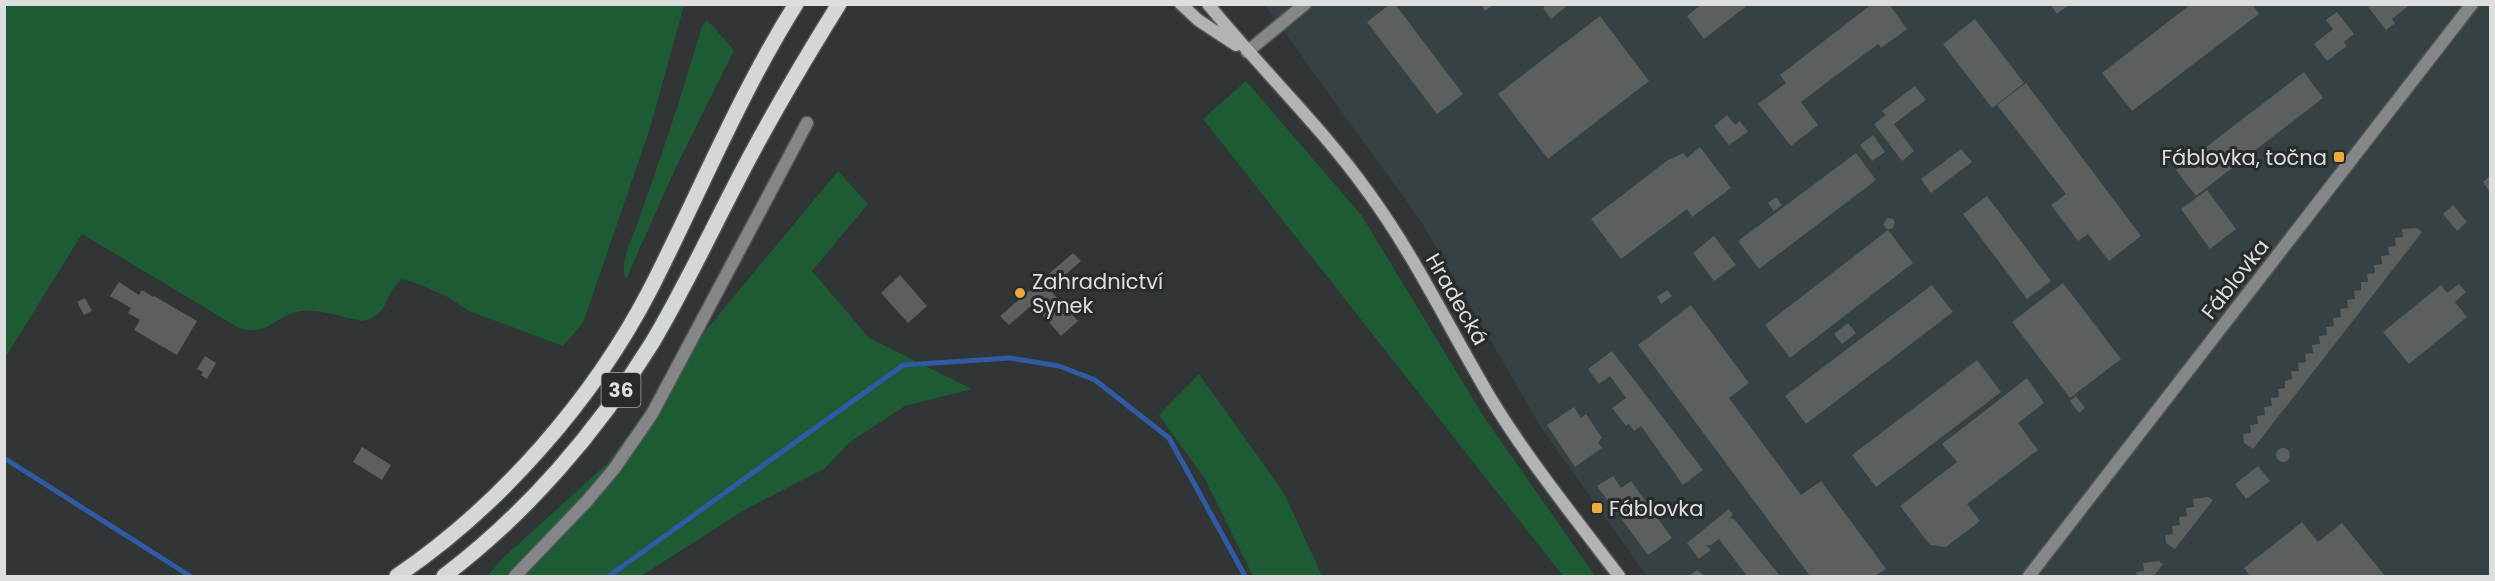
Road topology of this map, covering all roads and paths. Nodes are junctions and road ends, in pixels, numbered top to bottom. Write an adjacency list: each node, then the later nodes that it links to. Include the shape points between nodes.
1 (796, 4): 9 (main road, 36, via 735,112 650,289 603,366 556,429 512,478 460,528)
2 (839, 4): 10 (main road, 36, via 771,118 675,302 626,382 555,472 478,549)
3 (1181, 4): 7 (main road, Hradecká, via 1198,21)
4 (1208, 4): 7 (main road, Hradecká)
5 (1305, 4): 7 (street)
6 (2472, 4): 13 (street, Fáblovka)
7 (1247, 52): 12 (main road, Hradecká, via 1319,129 1368,191 1499,411)
8 (807, 123): 11 (street, via 652,414 587,501)
9 (397, 576)
10 (444, 576)
11 (515, 576)
12 (1619, 576)
13 (2029, 576)

